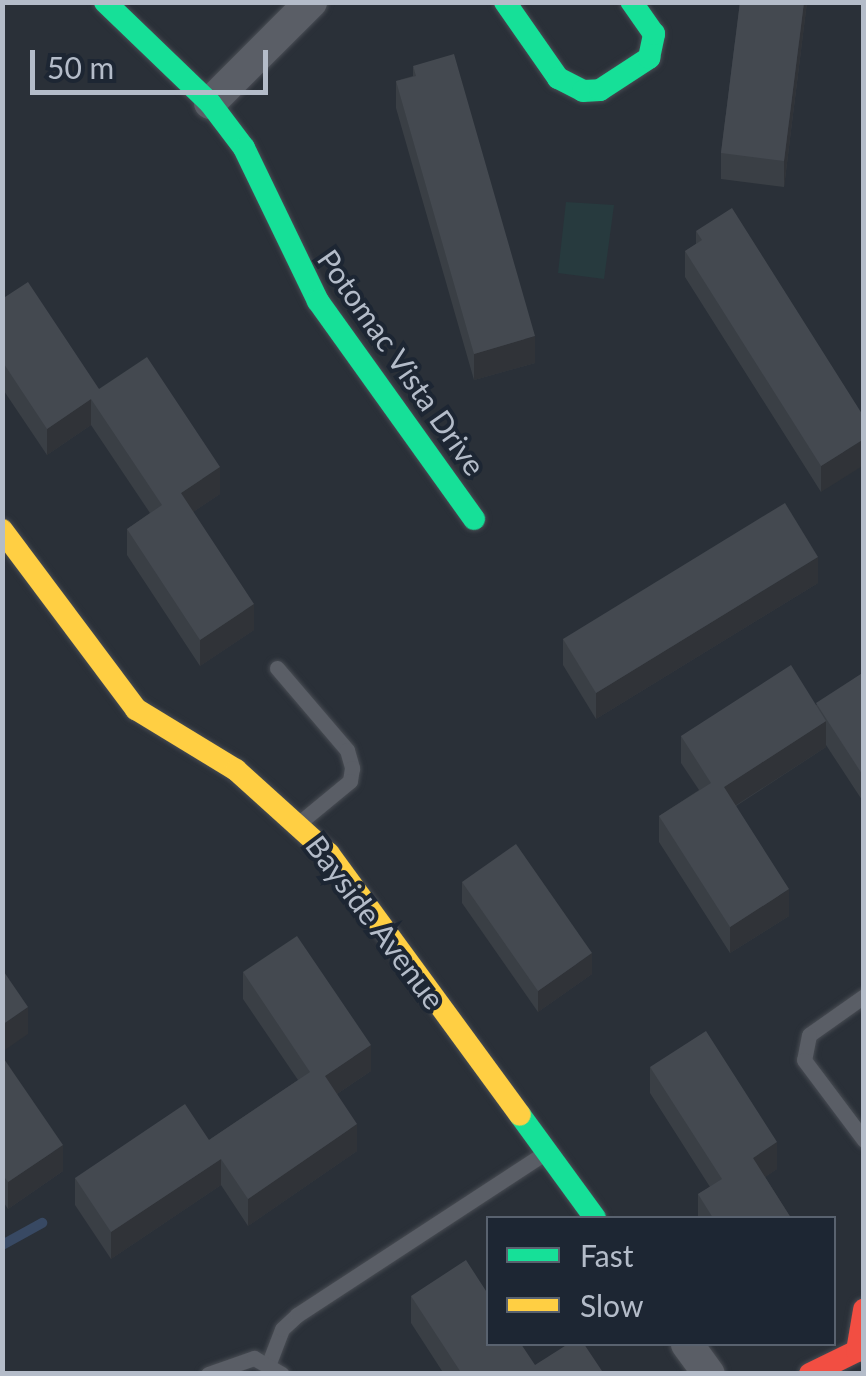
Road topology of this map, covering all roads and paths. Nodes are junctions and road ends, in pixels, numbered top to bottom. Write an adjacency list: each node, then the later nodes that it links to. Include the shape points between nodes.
1 (105, 2): 5 (street, Potomac Vista Drive)
2 (311, 2): 5 (street)
3 (505, 2): 4 (street, via 558,78 583,91 600,90 648,58 654,34)
4 (632, 2)
5 (210, 103): 6 (street, Potomac Vista Drive, via 244,148 318,301)
6 (474, 518)
7 (2, 530): 9 (street, Bayside Avenue, via 136,709 236,770)
8 (277, 668): 9 (lane, via 347,750 352,768 350,781)
9 (300, 823): 12 (street, Bayside Avenue)
10 (864, 996): 11 (lane, via 809,1035 804,1060)
11 (864, 1140)
12 (547, 1152): 13 (street, Bayside Avenue); 17 (lane, via 296,1315 282,1329)
13 (595, 1216)
14 (864, 1310): 16 (street)
15 (688, 1346): 19 (street)
16 (857, 1362): 20 (street)
17 (276, 1368): 18 (lane, via 246,1360)
18 (208, 1374)
19 (709, 1374)
20 (810, 1374)

